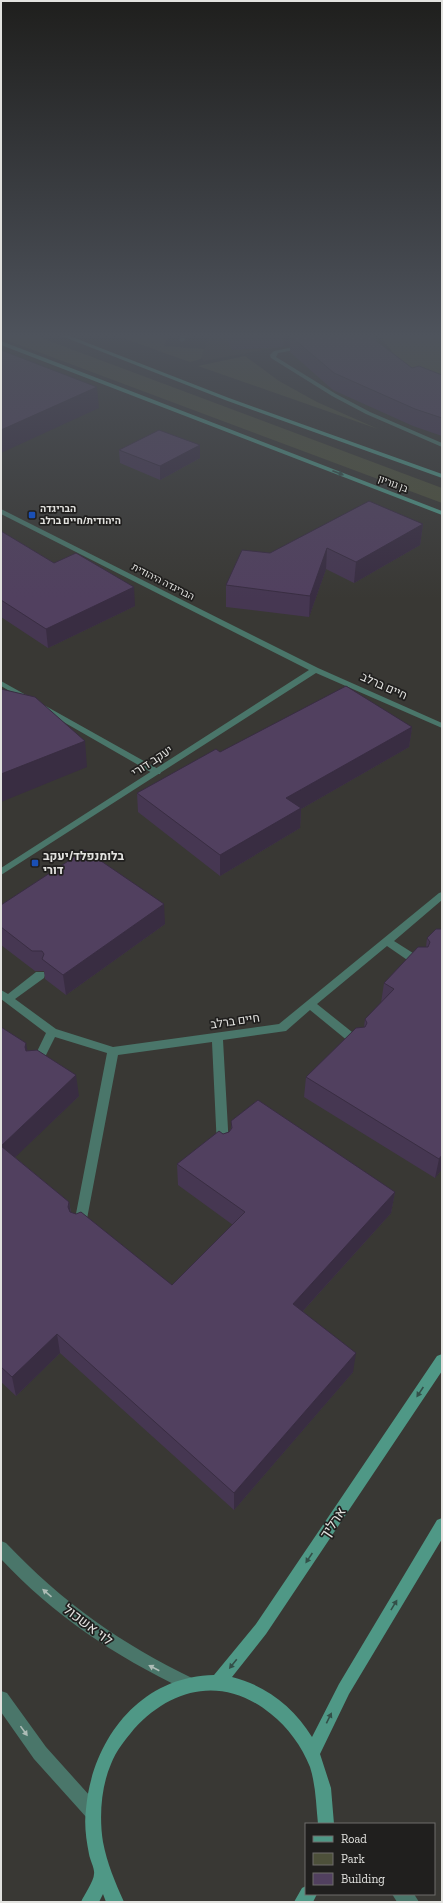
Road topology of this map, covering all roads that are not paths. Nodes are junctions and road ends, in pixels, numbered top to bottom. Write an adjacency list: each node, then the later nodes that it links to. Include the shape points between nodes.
1 (204, 422): 7 (main road, בן גוריון, one-way to 7)
2 (291, 422): 5 (main road, בן גוריון)
3 (388, 422): 4 (street)
4 (442, 444)
5 (442, 476)
6 (1, 511): 8 (street, הבריגדה היהודית)
7 (442, 513)
8 (315, 670): 10 (street, חיים ברלב); 11 (street, יעקב דורי)
9 (1, 683): 11 (street)
10 (442, 726)
11 (157, 772): 12 (street, יעקב דורי)
12 (1, 872)
13 (442, 896): 14 (street, חיים ברלב)
14 (387, 941): 15 (street); 18 (street, חיים ברלב)
15 (420, 962)
16 (40, 975): 17 (street)
17 (4, 996): 19 (street, חיים ברלב)
18 (310, 1004): 20 (street, חיים ברלב, via 282,1028); 21 (street)
19 (52, 1032): 22 (street, חיים ברלב); 23 (street)
20 (217, 1037): 22 (street, חיים ברלב); 24 (street)
21 (358, 1043)
22 (113, 1051): 25 (street)
23 (35, 1068)
24 (224, 1149)
25 (79, 1228)
26 (442, 1360): 29 (main road, ארליך, one-way to 29, via 261,1629)
27 (442, 1525): 32 (main road, one-way to 27, via 344,1689)
28 (1, 1548): 30 (street, לוי אשכול, one-way to 28, via 153,1668 91,1628 21,1571)
29 (218, 1682): 30 (main road); 32 (main road, via 246,1688 272,1703 294,1725)
30 (189, 1684): 33 (main road, via 160,1695 134,1715 114,1742 100,1775)
31 (1, 1699): 33 (street, one-way to 33, via 40,1753)
32 (312, 1753): 34 (main road, via 323,1787)
33 (93, 1812): 35 (main road, via 95,1845)
34 (326, 1823)
35 (102, 1877): 37 (main road); 38 (main road)
36 (402, 1895): 39 (street)
37 (90, 1902)
38 (115, 1902)
39 (410, 1902)

